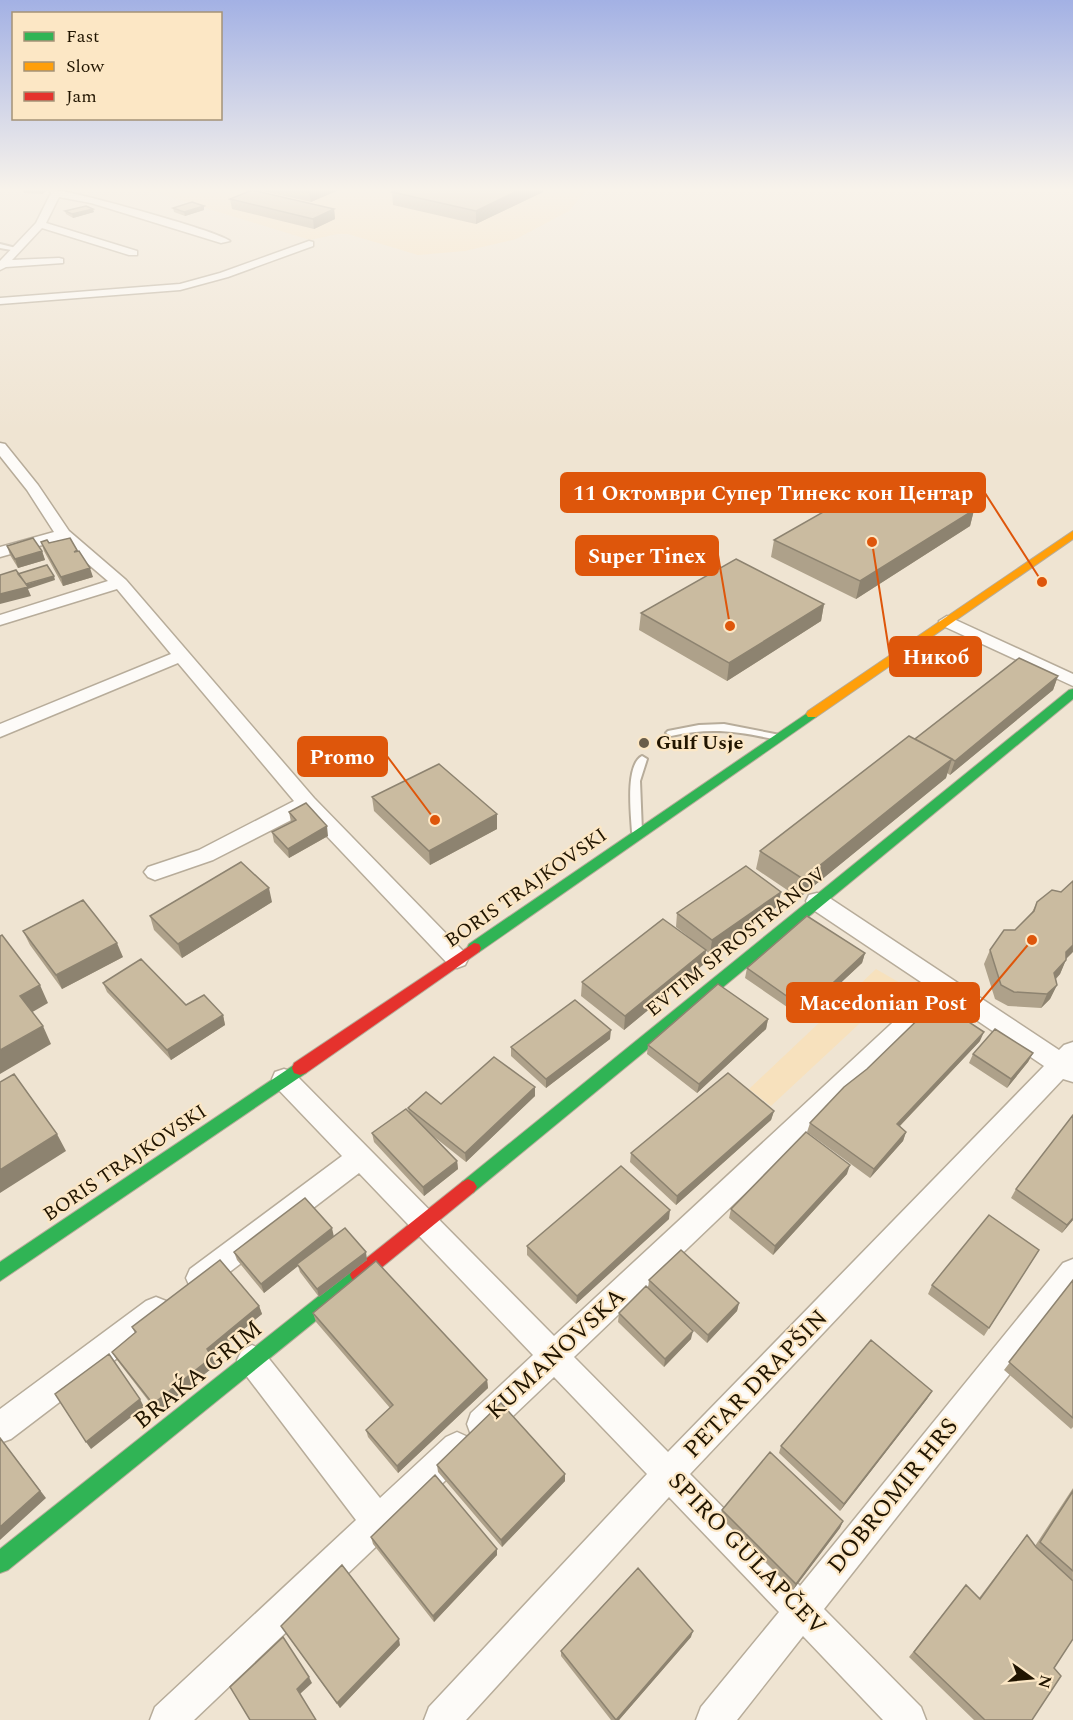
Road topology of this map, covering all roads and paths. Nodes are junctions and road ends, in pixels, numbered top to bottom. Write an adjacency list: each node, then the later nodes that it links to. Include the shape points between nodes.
1 (240, 269): 2 (street, via 180,287)
2 (0, 301)
3 (0, 447): 4 (street)
4 (63, 534): 6 (street); 7 (street)
5 (1073, 534): 9 (street, BORIS TRAJKOVSKI)
6 (0, 552)
7 (120, 583): 8 (street); 10 (street)
8 (0, 620)
9 (947, 621): 11 (street); 15 (street, BORIS TRAJKOVSKI)
10 (180, 656): 13 (street); 17 (street)
11 (1073, 681)
12 (1073, 693): 20 (street, EVTIM SPROSTRANOV)
13 (0, 731)
14 (671, 733): 15 (lane, via 712,726 737,727)
15 (777, 737): 18 (street, BORIS TRAJKOVSKI)
16 (642, 759): 18 (lane, via 635,781)
17 (307, 803): 19 (street, via 206,855); 21 (street)
18 (637, 834): 21 (street, BORIS TRAJKOVSKI)
19 (155, 872)
20 (817, 901): 22 (street); 26 (street, EVTIM SPROSTRANOV)
21 (457, 959): 24 (street, BORIS TRAJKOVSKI)
22 (944, 989): 23 (street); 29 (street, KUMANOVSKA)
23 (1069, 1063): 32 (street, PETAR DRAPŠIN)
24 (284, 1079): 25 (street, SPIRO GULAPČEV); 27 (street, BORIS TRAJKOVSKI)
25 (360, 1157): 26 (street, SPIRO GULAPČEV); 31 (street)
26 (424, 1222): 29 (street, SPIRO GULAPČEV); 30 (street, BRAḰA GRIM)
27 (0, 1272)
28 (1073, 1272): 35 (street, DOBROMIR HRS)
29 (554, 1356): 32 (street, SPIRO GULAPČEV); 33 (street, KUMANOVSKA)
30 (252, 1360): 33 (street); 34 (street, BRAḰA GRIM)
31 (0, 1428)
32 (669, 1474): 35 (street, SPIRO GULAPČEV); 37 (street, PETAR DRAPŠIN)
33 (378, 1522): 36 (street, KUMANOVSKA)
34 (0, 1562)
35 (801, 1610): 38 (street, DOBROMIR HRS); 39 (street, SPIRO GULAPČEV)
36 (168, 1720)
37 (442, 1720)
38 (714, 1720)
39 (908, 1720)

